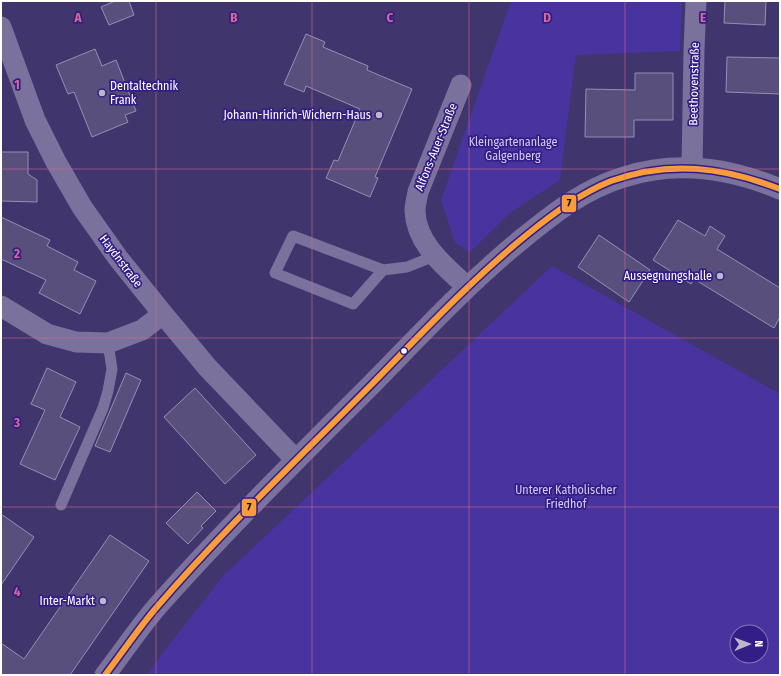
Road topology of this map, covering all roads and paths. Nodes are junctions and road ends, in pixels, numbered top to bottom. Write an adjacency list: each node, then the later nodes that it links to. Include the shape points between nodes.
1 (696, 1): 4 (street, Beethovenstraße)
2 (1, 27): 10 (street, Haydnstraße, via 35,120 56,162 82,207 118,258)
3 (461, 86): 6 (street, Alfons-Auer-Straße, via 418,192 415,210 424,242)
4 (692, 167): 5 (street, via 727,172); 8 (street, via 652,169 597,187 570,202 505,252)
5 (780, 188)
6 (435, 256): 7 (lane, via 407,267); 8 (street, Alfons-Auer-Straße)
7 (382, 270): 7 (lane, via 293,236 275,273 353,304)
8 (467, 287): 12 (street)
9 (1, 306): 11 (street, via 47,334 76,342)
10 (163, 314): 11 (street, via 142,330); 12 (street, Haydnstraße, via 208,368)
11 (108, 343): 13 (lane, via 112,369 108,391)
12 (296, 460): 14 (street, via 160,603)
13 (61, 505)
14 (105, 675)

